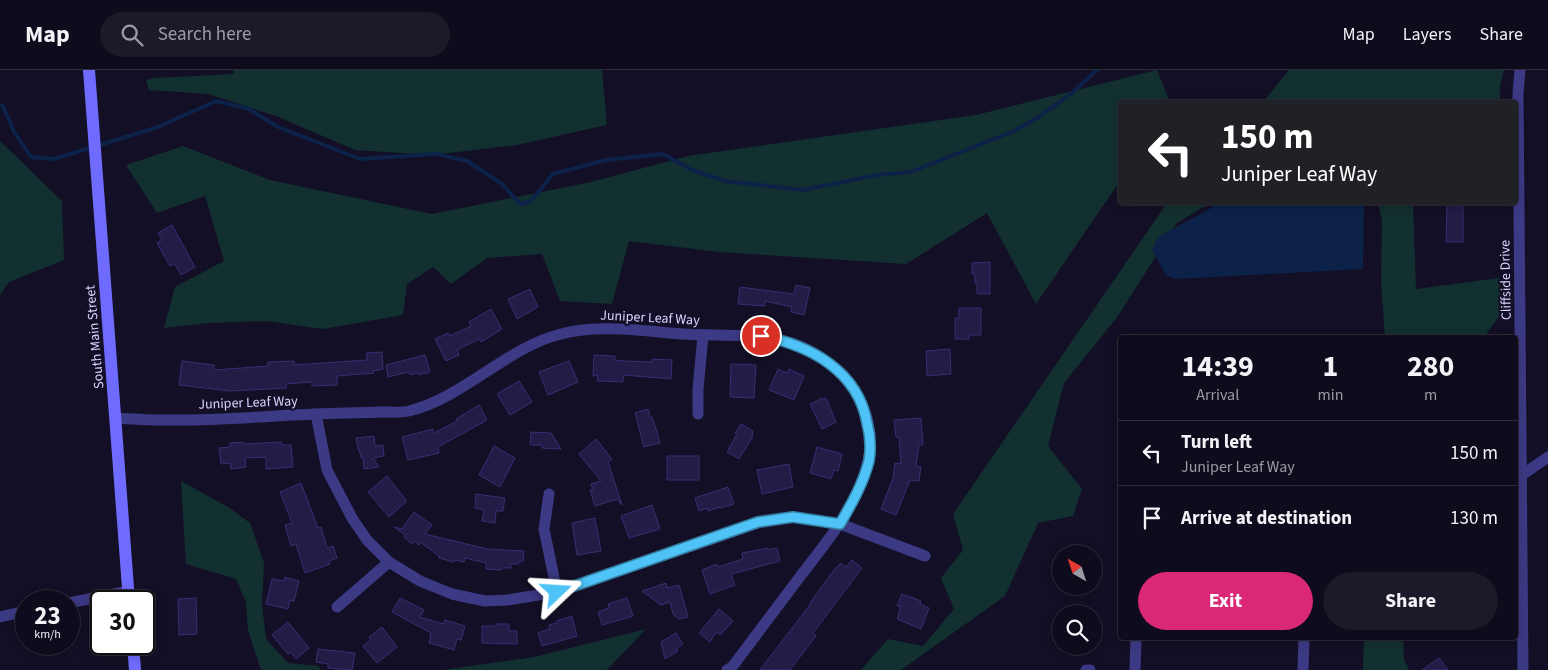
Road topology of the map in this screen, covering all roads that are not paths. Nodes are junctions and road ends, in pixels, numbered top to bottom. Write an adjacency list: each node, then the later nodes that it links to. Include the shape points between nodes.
1 (89, 70): 6 (main road, South Main Street)
2 (1520, 70): 8 (street, Cliffside Drive)
3 (703, 335): 4 (street, Juniper Leaf Way, via 605,329 559,334 511,356 446,397 407,411); 5 (street); 10 (street, Juniper Leaf Way, via 761,336 783,340 830,363 854,388 870,434 869,459 856,497)
4 (316, 414): 6 (street, Juniper Leaf Way, via 167,420); 12 (street, via 326,470 367,540)
5 (698, 414)
6 (116, 418): 13 (main road, South Main Street)
7 (1548, 456): 8 (street)
8 (1522, 475): 27 (street, Cliffside Drive)
9 (549, 494): 14 (street, via 544,528)
10 (840, 524): 11 (street); 14 (street, via 793,517 758,522); 22 (street, Juniper Leaf Way)
11 (925, 556)
12 (389, 562): 14 (street, via 420,581 452,594 485,601); 15 (street)
13 (128, 590)
14 (557, 592)
15 (337, 607)
16 (15, 614): 17 (street)
17 (0, 617)
18 (1136, 640): 25 (street)
19 (1304, 640): 26 (street)
20 (134, 655): 21 (main road)
21 (135, 670)
22 (727, 670)
23 (1086, 670): 24 (street)
24 (1090, 670)
25 (1135, 670)
26 (1304, 670)
27 (1523, 670)

